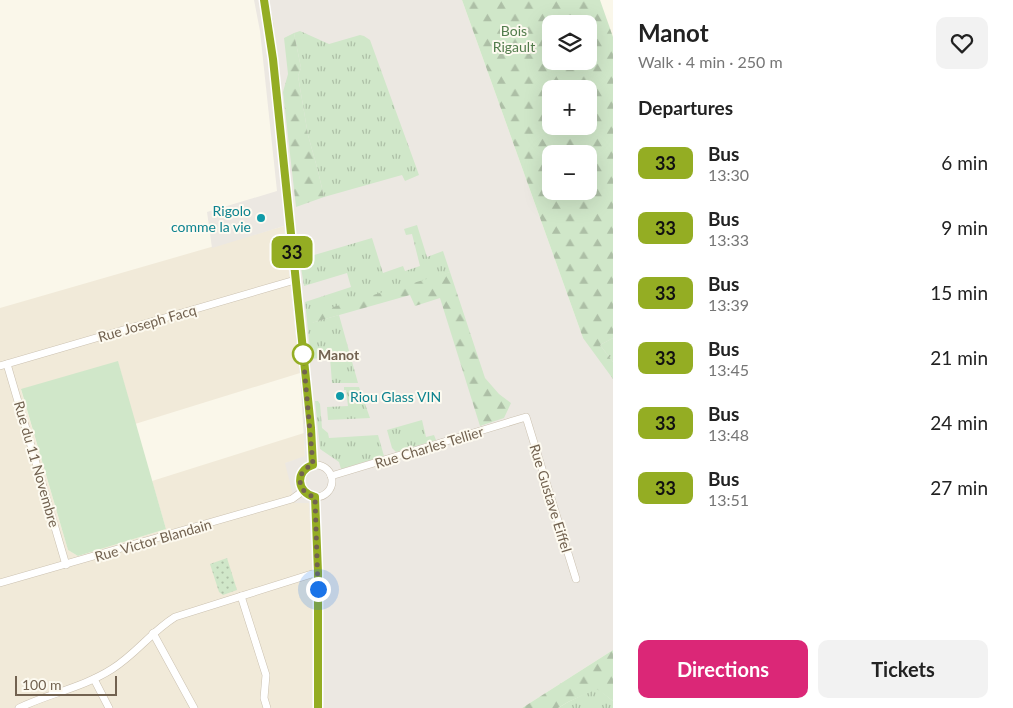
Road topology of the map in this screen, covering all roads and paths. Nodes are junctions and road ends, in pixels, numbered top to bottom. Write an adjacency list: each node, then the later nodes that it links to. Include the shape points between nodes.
1 (264, 0): 2 (street)
2 (295, 280): 3 (street, Rue Joseph Facq); 5 (street)
3 (3, 365): 9 (street, Rue du 11 Novembre)
4 (526, 417): 6 (street, Rue Charles Tellier); 11 (street, Rue Gustave Eiffel)
5 (313, 465): 6 (street, via 326,468); 7 (street, via 300,477)
6 (331, 476): 8 (street, via 332,483 326,493)
7 (303, 491): 8 (street); 9 (street, Rue Victor Blandain, via 292,499)
8 (315, 497): 10 (street)
9 (66, 565): 12 (street, Rue Victor Blandain)
10 (318, 572): 13 (street); 21 (street)
11 (576, 579)
12 (0, 583)
13 (240, 596): 14 (street, via 175,617); 20 (street, via 266,675 264,698)
14 (153, 633): 15 (street, via 132,654); 19 (street)
15 (94, 679): 16 (street); 18 (street)
16 (28, 706): 17 (street)
17 (19, 708)
18 (110, 708)
19 (194, 708)
20 (267, 708)
21 (318, 708)

